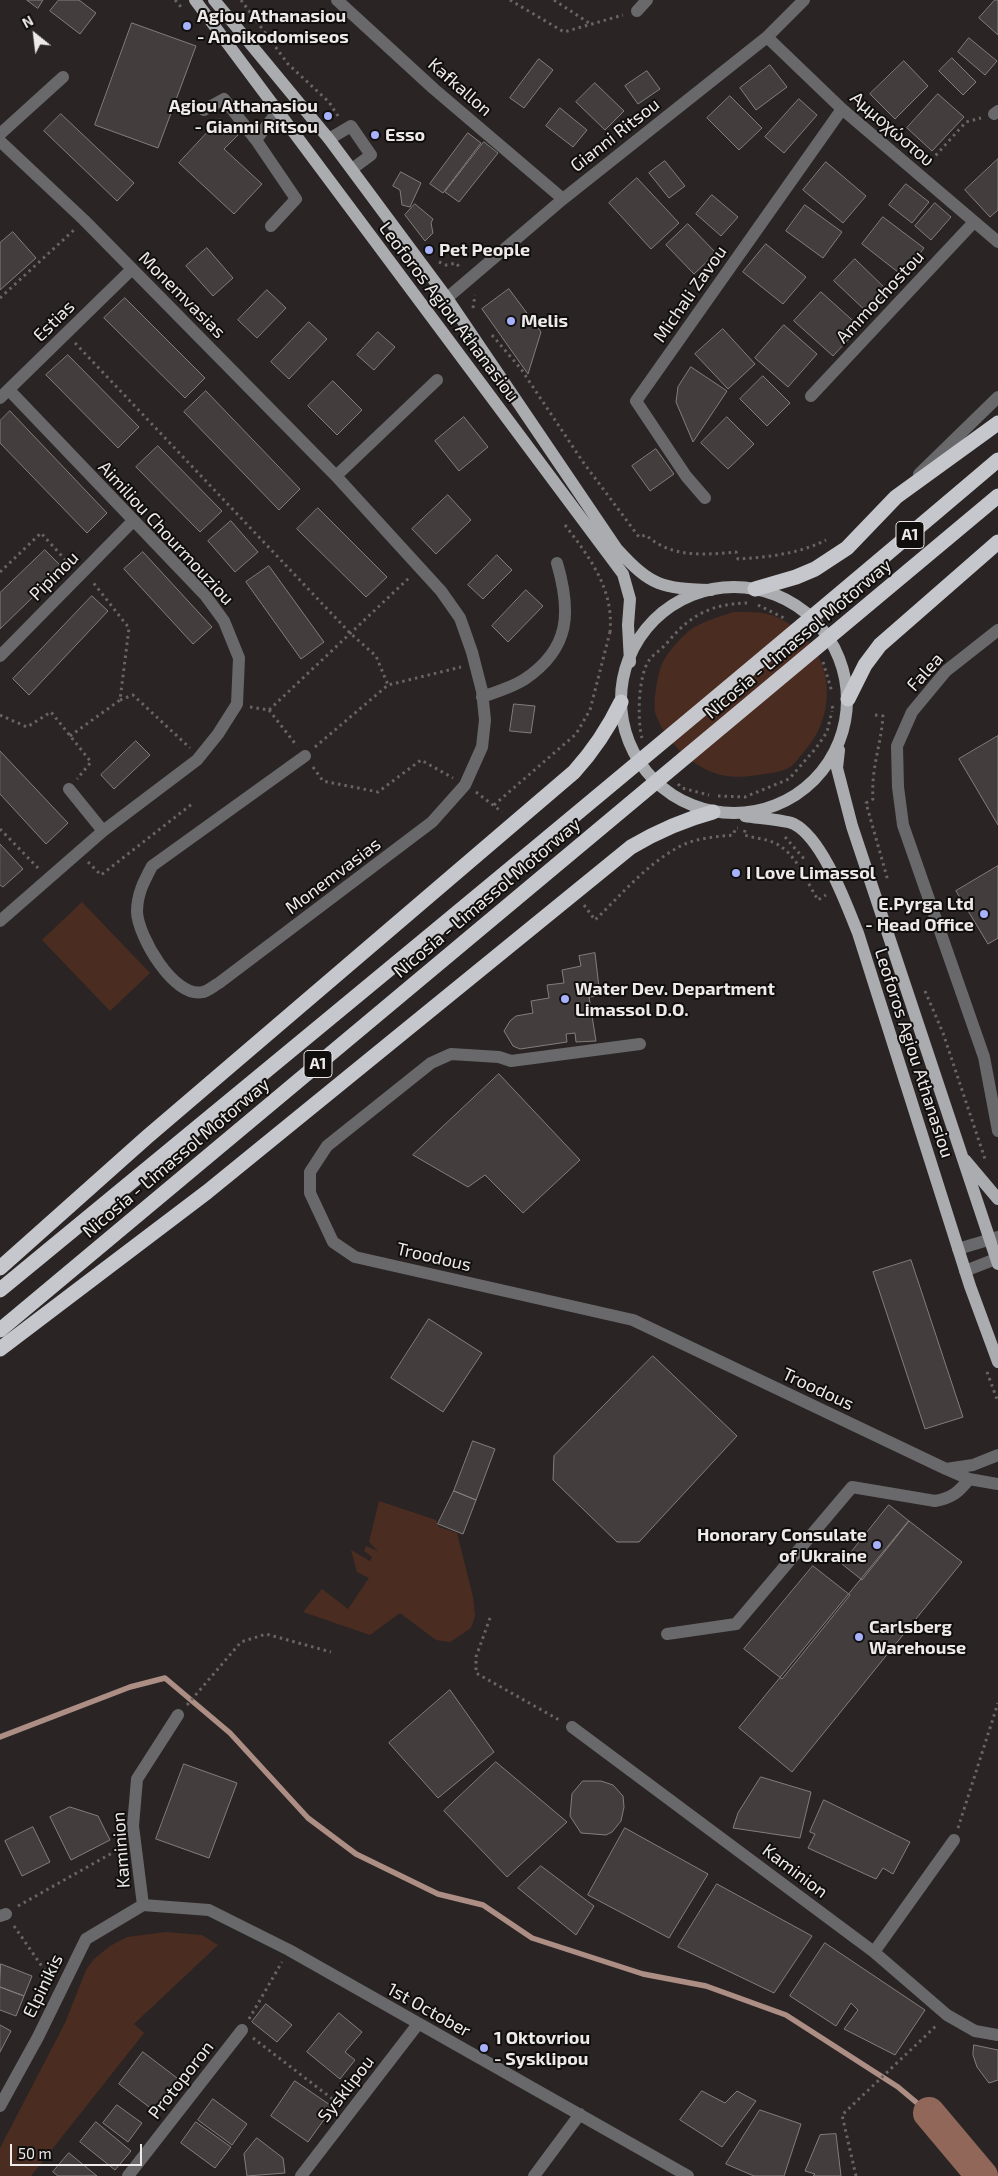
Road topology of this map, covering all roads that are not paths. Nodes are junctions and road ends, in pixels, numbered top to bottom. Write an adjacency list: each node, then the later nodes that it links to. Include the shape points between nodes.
1 (195, 0): 11 (main road, Leoforos Agiou Athanasiou)
2 (214, 0): 13 (main road, Leoforos Agiou Athanasiou)
3 (337, 0): 17 (street, Kafkallon)
4 (647, 0): 6 (street)
5 (804, 0): 7 (street, Gianni Ritsou)
6 (637, 11)
7 (767, 37): 9 (street, Αμμοχώστου); 17 (street, Gianni Ritsou)
8 (63, 77): 12 (street)
9 (842, 109): 18 (street, Αμμοχώστου); 32 (street, Michali Zavou, via 636,401 686,476)
10 (204, 110): 14 (street, via 224,100)
11 (277, 112): 14 (street); 40 (main road, Leoforos Agiou Athanasiou, via 623,574 630,599)
12 (0, 134)
13 (329, 139): 16 (main road, Leoforos Agiou Athanasiou); 16 (street, via 351,126 371,155)
14 (256, 140): 19 (street, via 296,199)
15 (0, 141): 21 (street, Monemvasias)
16 (352, 170): 22 (main road, Leoforos Agiou Athanasiou)
17 (563, 198): 22 (street, Gianni Ritsou)
18 (974, 222): 20 (street, Αμμοχώστου); 25 (street, Ammochostou)
19 (271, 226)
20 (998, 242)
21 (132, 269): 24 (street, Estias); 29 (street, Monemvasias)
22 (447, 298): 37 (main road, Leoforos Agiou Athanasiou, via 623,555 652,580 672,588)
23 (437, 380): 29 (street)
24 (4, 394): 33 (street, Aimiliou Chourmouziou)
25 (811, 396)
26 (998, 397): 31 (street)
27 (998, 423): 31 (highway)
28 (998, 460): 60 (highway, Nicosia - Limassol Motorway / A1, via 506,874)
29 (336, 476): 41 (street, Monemvasias, via 442,591 460,618)
30 (998, 496): 61 (highway, Nicosia - Limassol Motorway / A1)
31 (896, 497): 36 (highway, via 847,548 823,564 796,577)
32 (705, 498)
33 (132, 522): 39 (street, Pipinou); 49 (street, Aimiliou Chourmouziou, via 204,595 224,621 239,658 237,704 199,757)
34 (998, 542): 42 (highway, via 880,645 865,665)
35 (557, 562): 41 (street, via 565,607 563,635 549,660 524,680)
36 (755, 589): 37 (main road); 42 (main road, via 777,595 814,619 828,636 841,661)
37 (711, 590): 40 (main road, via 690,596 653,621 639,639)
38 (998, 630): 52 (street, Falea, via 940,678 912,712 897,746 903,825 984,1057)
39 (0, 656)
40 (630, 662): 43 (main road, via 623,680)
41 (482, 697): 45 (street, Monemvasias, via 485,720 482,746 466,785 432,822 291,930 203,992 187,990 172,979 139,929 140,888 152,866)
42 (848, 699): 44 (main road, via 846,721)
43 (621, 702): 47 (main road, via 630,747 655,781); 58 (highway, via 594,750 574,772 147,1137)
44 (839, 742): 48 (main road, via 829,762 798,794 771,807); 53 (main road, Leoforos Agiou Athanasiou, via 837,768 852,826)
45 (305, 756)
46 (69, 789): 49 (street)
47 (713, 812): 48 (main road); 62 (highway, via 660,830 631,847 207,1192)
48 (735, 814): 56 (main road, Leoforos Agiou Athanasiou, via 794,824 816,845 835,878 858,933)
49 (103, 831): 50 (street, Aimiliou Chourmouziou)
50 (0, 920)
51 (640, 1044): 65 (street, Troodous, via 511,1061 451,1054 431,1063 328,1146 310,1172 310,1193 333,1242 355,1257 633,1320)
52 (998, 1131)
53 (960, 1154): 54 (main road); 55 (main road, Leoforos Agiou Athanasiou)
54 (998, 1199)
55 (994, 1238): 56 (street); 57 (main road, Leoforos Agiou Athanasiou)
56 (958, 1249): 59 (main road, Leoforos Agiou Athanasiou)
57 (997, 1260): 59 (street)
58 (0, 1268)
59 (965, 1271): 63 (main road, Leoforos Agiou Athanasiou)
60 (0, 1290)
61 (0, 1330)
62 (0, 1349)
63 (998, 1362)
64 (998, 1455): 65 (street, via 974,1465)
65 (946, 1469): 66 (street, Troodous)
66 (969, 1479): 67 (street, Troodous); 68 (street, via 958,1493 947,1499 935,1500 852,1487 736,1624)
67 (998, 1484)
68 (668, 1634)
69 (178, 1715): 72 (street, Kaminion, via 137,1779 133,1826)
70 (572, 1727): 73 (street, Kaminion)
71 (954, 1840): 73 (street)
72 (143, 1905): 74 (street, 1st October, via 209,1910 289,1950); 77 (street, Elpinikis, via 86,1939)
73 (874, 1952): 76 (street, Kaminion, via 947,2015 975,2031)
74 (418, 2024): 78 (street, 1st October); 80 (street, Sysklipou)
75 (242, 2030): 79 (street, Protoporon)
76 (998, 2035)
77 (0, 2106)
78 (580, 2114): 81 (street); 82 (street, 1st October)
79 (128, 2176)
80 (301, 2176)
81 (534, 2176)
82 (688, 2176)

